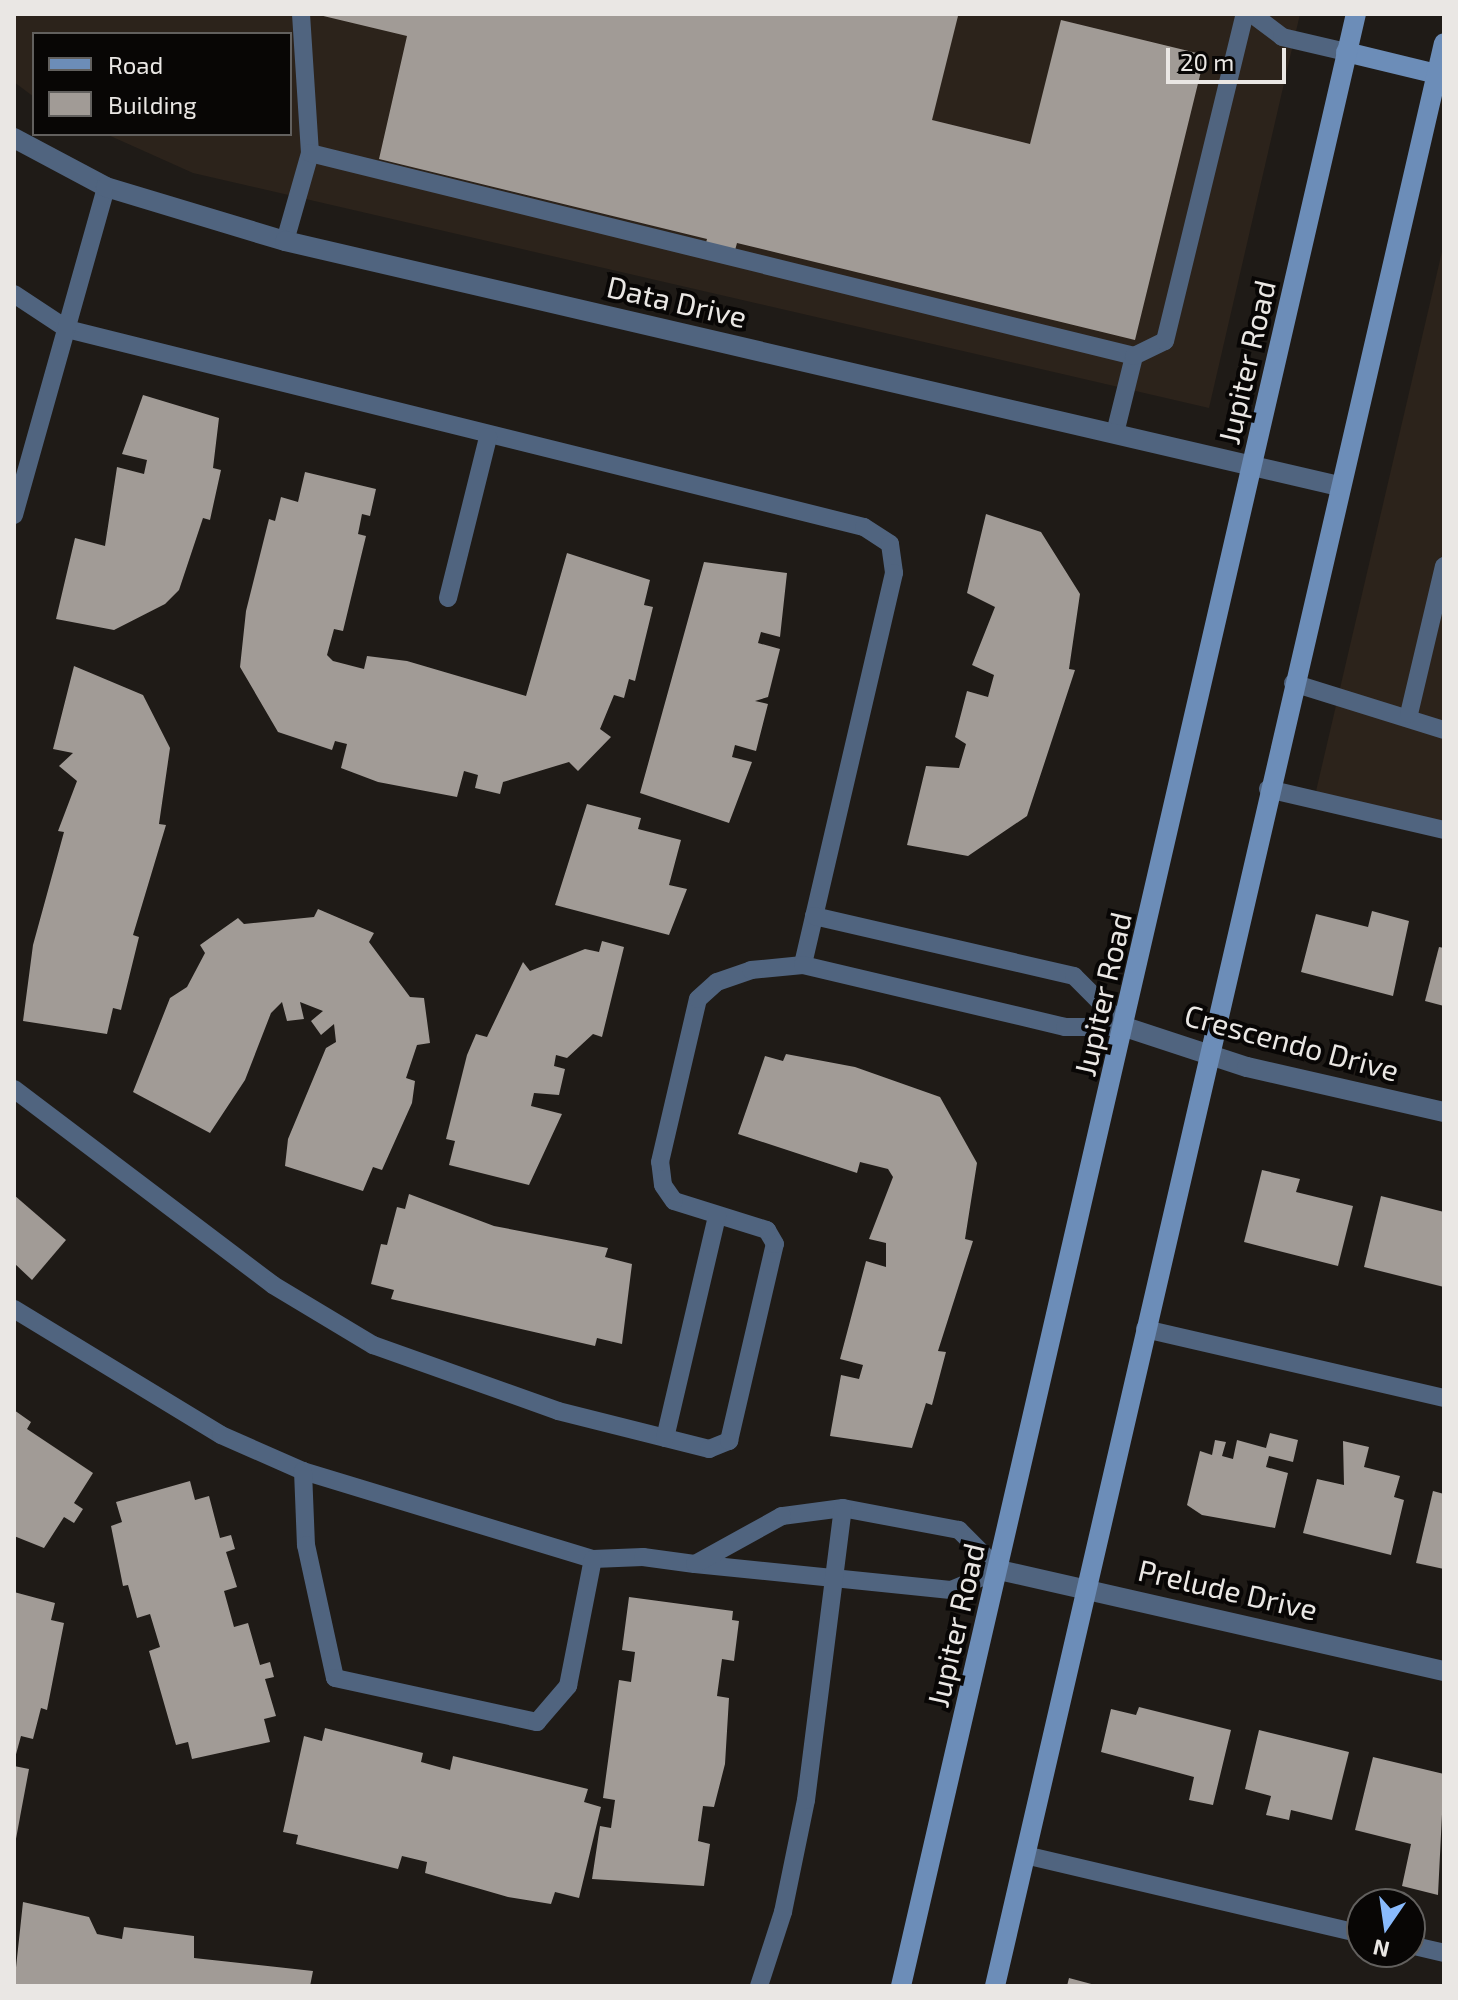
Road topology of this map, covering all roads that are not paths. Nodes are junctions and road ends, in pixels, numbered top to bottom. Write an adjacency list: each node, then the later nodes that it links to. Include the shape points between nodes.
1 (301, 14): 9 (lane)
2 (1245, 14): 14 (lane, via 1165,341)
3 (1252, 14): 6 (lane, via 1282,37)
4 (1356, 14): 6 (main road, Jupiter Road)
5 (1444, 43): 7 (main road)
6 (1346, 52): 7 (main road); 17 (main road, Jupiter Road)
7 (1440, 75): 18 (main road)
8 (14, 138): 10 (street, Data Drive)
9 (310, 153): 11 (lane); 14 (lane)
10 (106, 187): 11 (street, Data Drive); 13 (lane)
11 (285, 241): 15 (street, Data Drive)
12 (14, 294): 13 (lane)
13 (67, 329): 16 (lane); 19 (lane)
14 (1134, 356): 15 (lane)
15 (1115, 433): 17 (street, Data Drive)
16 (488, 437): 21 (lane); 27 (lane, via 864,527 890,544 894,573)
17 (1254, 467): 18 (street, Data Drive); 29 (main road, Jupiter Road)
18 (1339, 486): 22 (main road)
19 (14, 515)
20 (1444, 566): 23 (lane)
21 (448, 598)
22 (1293, 683): 23 (lane); 25 (main road)
23 (1409, 714): 24 (lane)
24 (1444, 730)
25 (1268, 789): 26 (lane); 30 (main road)
26 (1444, 830)
27 (814, 916): 28 (lane); 29 (lane, via 1074,976)
28 (803, 965): 29 (lane, via 1065,1027); 33 (lane, via 751,970 717,982 698,999 660,1162 674,1201)
29 (1125, 1027): 30 (street, Crescendo Drive); 42 (main road, Jupiter Road)
30 (1211, 1054): 32 (street, Crescendo Drive); 35 (main road)
31 (14, 1089): 37 (lane, via 273,1285 373,1345 558,1411)
32 (1444, 1112)
33 (717, 1216): 37 (lane); 37 (lane, via 767,1230 775,1244 729,1441 709,1449)
34 (14, 1309): 38 (lane, via 221,1435)
35 (1145, 1329): 36 (lane); 44 (main road)
36 (1444, 1398)
37 (665, 1438)
38 (303, 1471): 40 (lane); 40 (lane, via 306,1545 335,1678 537,1722 568,1686)
39 (843, 1508): 41 (lane, via 782,1516); 42 (lane, via 959,1530); 43 (lane)
40 (593, 1559): 41 (lane)
41 (695, 1564): 43 (lane)
42 (999, 1570): 43 (lane, via 951,1590); 44 (street, Prelude Drive); 49 (main road, Jupiter Road)
43 (834, 1576): 48 (lane, via 806,1800 783,1912)
44 (1086, 1587): 45 (street, Prelude Drive); 46 (main road)
45 (1444, 1671)
46 (1025, 1855): 47 (lane); 50 (main road)
47 (1346, 1930)
48 (759, 1986)
49 (901, 1986)
50 (995, 1986)

